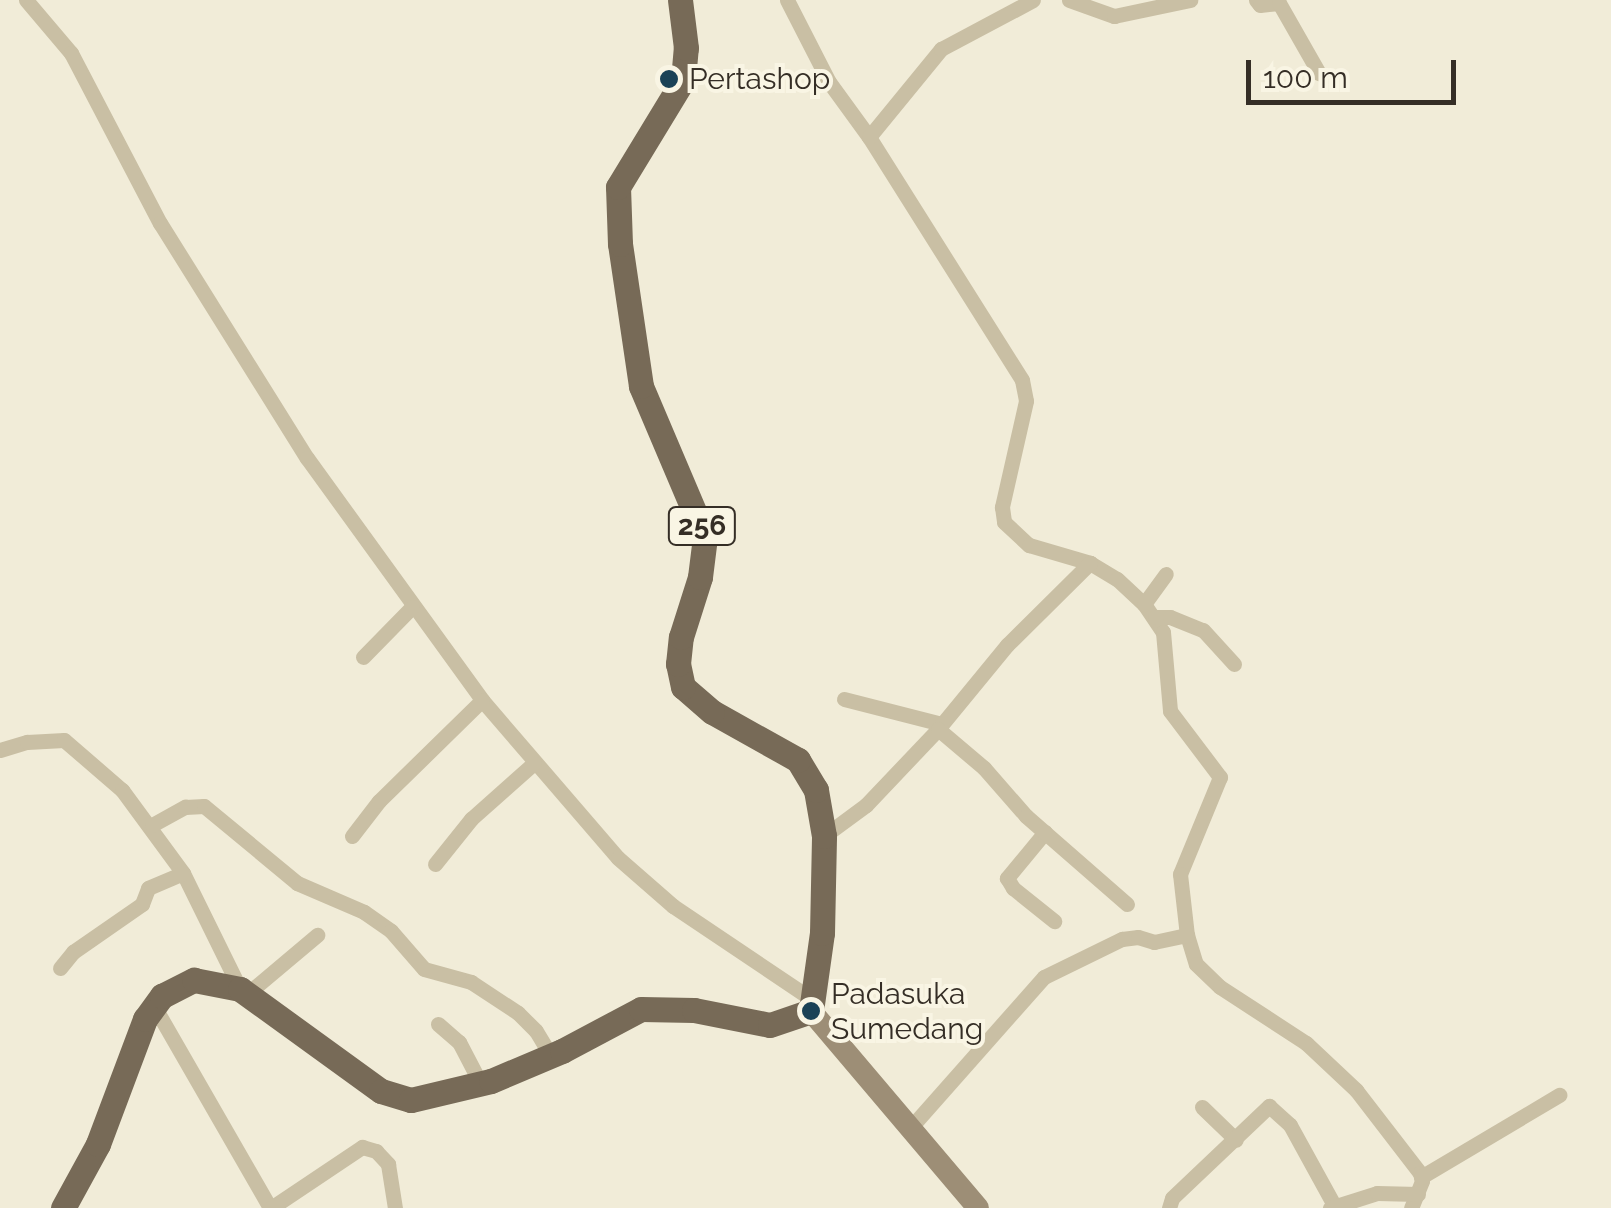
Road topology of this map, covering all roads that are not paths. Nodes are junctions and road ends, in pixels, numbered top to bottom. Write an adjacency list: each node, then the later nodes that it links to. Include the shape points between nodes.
1 (26, 0): 14 (street, via 70,53 195,280 307,458)
2 (680, 0): 26 (main road, 256, via 684,80 624,171 616,204 641,386 706,537 681,637 680,676 700,703 798,760 816,790)
3 (1032, 0): 8 (street)
4 (1070, 0): 5 (street, via 1114,16)
5 (1190, 0)
6 (1256, 0): 9 (street, via 1263,6 1279,3)
7 (792, 2): 10 (street, via 829,82)
8 (1003, 8): 10 (street, via 927,62)
9 (1319, 73)
10 (868, 137): 11 (street, via 1022,380 1026,400 1004,522 1029,545)
11 (1090, 563): 13 (street); 20 (street, via 1007,646)
12 (1166, 574): 13 (street)
13 (1144, 604): 15 (street)
14 (412, 607): 16 (street); 19 (street)
15 (1154, 617): 17 (street, via 1202,630); 31 (street, via 1167,642 1171,714 1220,777 1182,865)
16 (363, 657)
17 (1234, 664)
18 (844, 699): 20 (street)
19 (482, 700): 22 (street); 25 (street)
20 (940, 727): 24 (street); 26 (street, via 866,805)
21 (0, 750): 23 (street, via 51,739 70,742)
22 (534, 763): 27 (street, via 471,819); 35 (street, via 583,823 664,900)
23 (152, 825): 28 (street); 38 (street, via 185,807 204,806 297,884 391,931 424,969 471,982 518,1013)
24 (1045, 832): 29 (street); 30 (street, via 1008,878)
25 (352, 836)
26 (824, 836): 35 (main road, 256)
27 (435, 864)
28 (183, 873): 33 (street, via 148,888 142,904); 34 (street)
29 (1127, 904)
30 (1054, 921)
31 (1187, 934): 42 (street, via 1154,942 1122,939 1044,977); 44 (street, via 1202,972 1332,1066 1410,1157)
32 (317, 935): 34 (street)
33 (60, 968)
34 (244, 992): 36 (main road, via 194,980); 39 (main road, via 392,1096 422,1099)
35 (812, 1005): 38 (main road, via 770,1025 652,1006); 42 (main road)
36 (154, 1006): 46 (main road, via 98,1144); 47 (street)
37 (438, 1024): 39 (street, via 458,1042)
38 (550, 1056): 39 (main road)
39 (481, 1084)
40 (1558, 1095): 44 (street)
41 (1202, 1107): 43 (street)
42 (912, 1126): 48 (main road)
43 (1236, 1140): 49 (street); 50 (street, via 1267,1108 1277,1109)
44 (1417, 1193): 50 (street, via 1377,1193)
45 (393, 1207): 47 (street, via 388,1164 362,1147)
46 (63, 1208)
47 (271, 1208)
48 (978, 1208)
49 (1169, 1208)
50 (1332, 1208)

